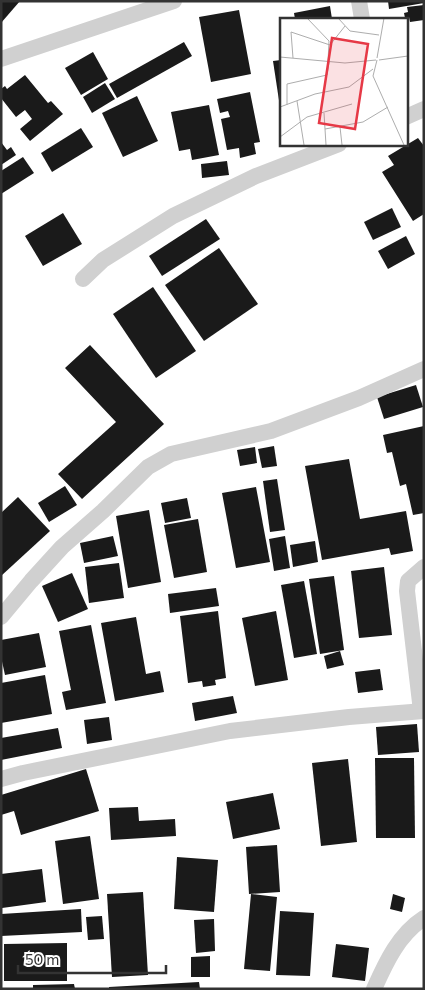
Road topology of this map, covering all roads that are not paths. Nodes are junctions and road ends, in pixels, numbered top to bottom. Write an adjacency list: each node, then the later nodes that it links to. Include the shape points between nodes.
1 (174, 1): 4 (street)
2 (359, 1): 3 (street)
3 (362, 18)
4 (1, 59)
5 (424, 109): 6 (street)
6 (408, 115)
7 (336, 145): 8 (street, via 256,176 173,216 103,260)
8 (83, 279)
9 (424, 369): 11 (street, via 271,431 172,454 148,467 62,547)
10 (424, 567): 12 (street, via 408,581 407,591)
11 (1, 617)
12 (422, 711): 13 (street, via 230,730)
13 (1, 779)
14 (424, 918): 15 (street, via 395,947)
15 (374, 989)

